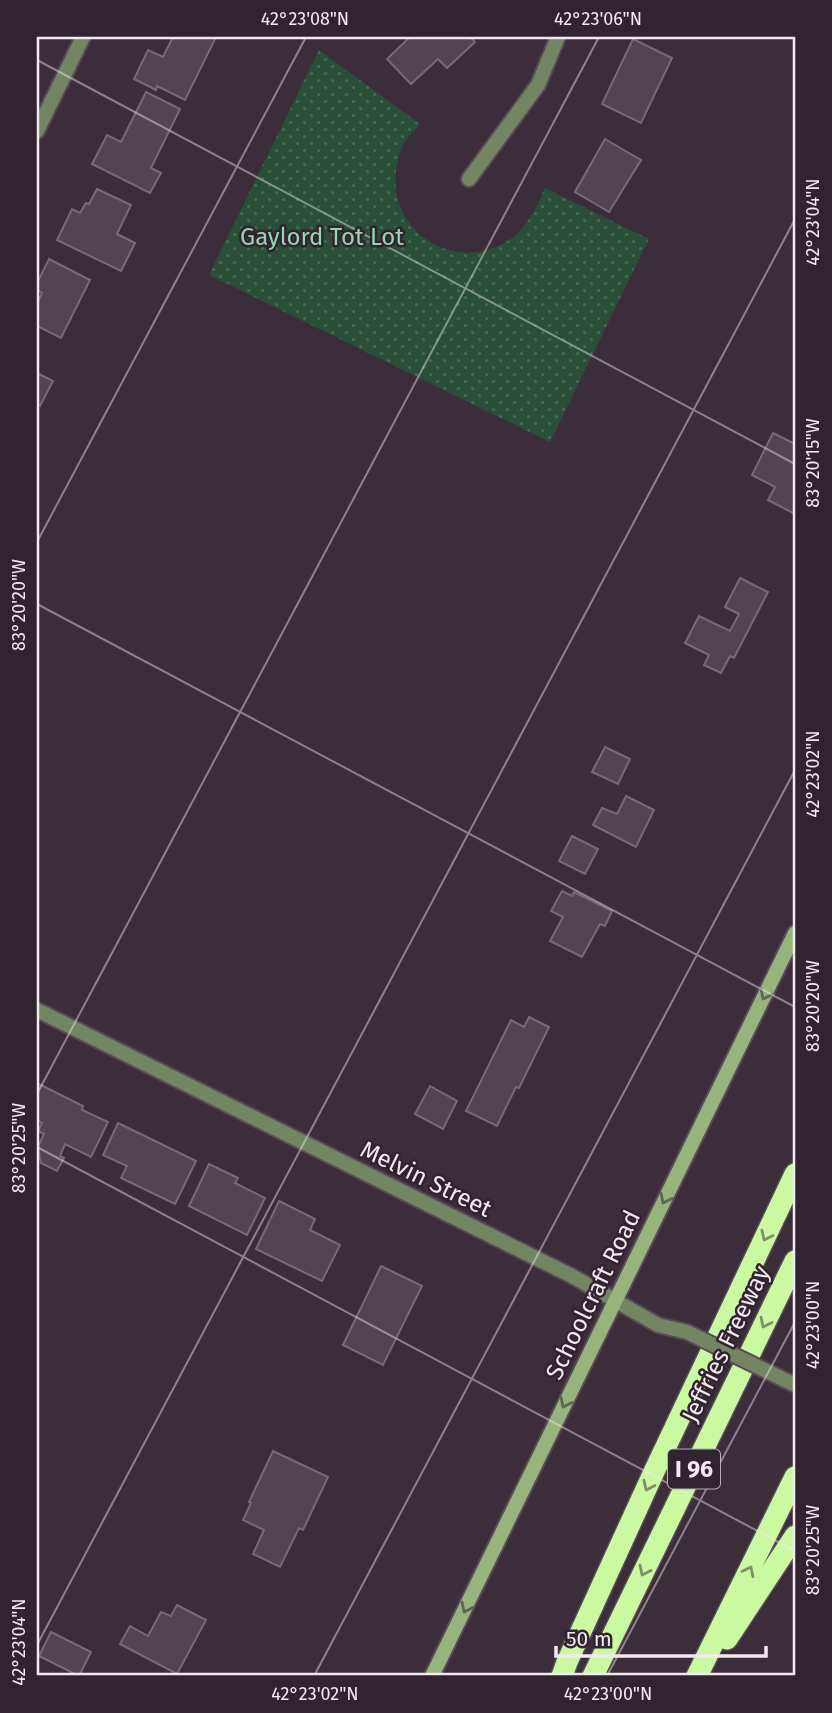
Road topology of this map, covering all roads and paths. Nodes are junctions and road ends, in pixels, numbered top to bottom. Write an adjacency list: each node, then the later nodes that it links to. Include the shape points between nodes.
1 (83, 37): 3 (street)
2 (558, 37): 4 (street, via 538,85)
3 (37, 131)
4 (469, 179)
5 (795, 933): 9 (main road, Schoolcraft Road, one-way to 9)
6 (37, 1010): 9 (street, Melvin Street)
7 (795, 1174): 14 (highway, one-way to 14)
8 (795, 1261): 15 (highway, Jeffries Freeway / I 96, one-way to 15)
9 (615, 1301): 10 (street, Melvin Street, bridge, via 658,1325 687,1332); 13 (main road, Schoolcraft Road, one-way to 13)
10 (795, 1385)
11 (795, 1476): 16 (highway, one-way to 11)
12 (795, 1536): 17 (highway)
13 (432, 1676)
14 (562, 1676)
15 (593, 1676)
16 (697, 1676)
17 (703, 1676)

